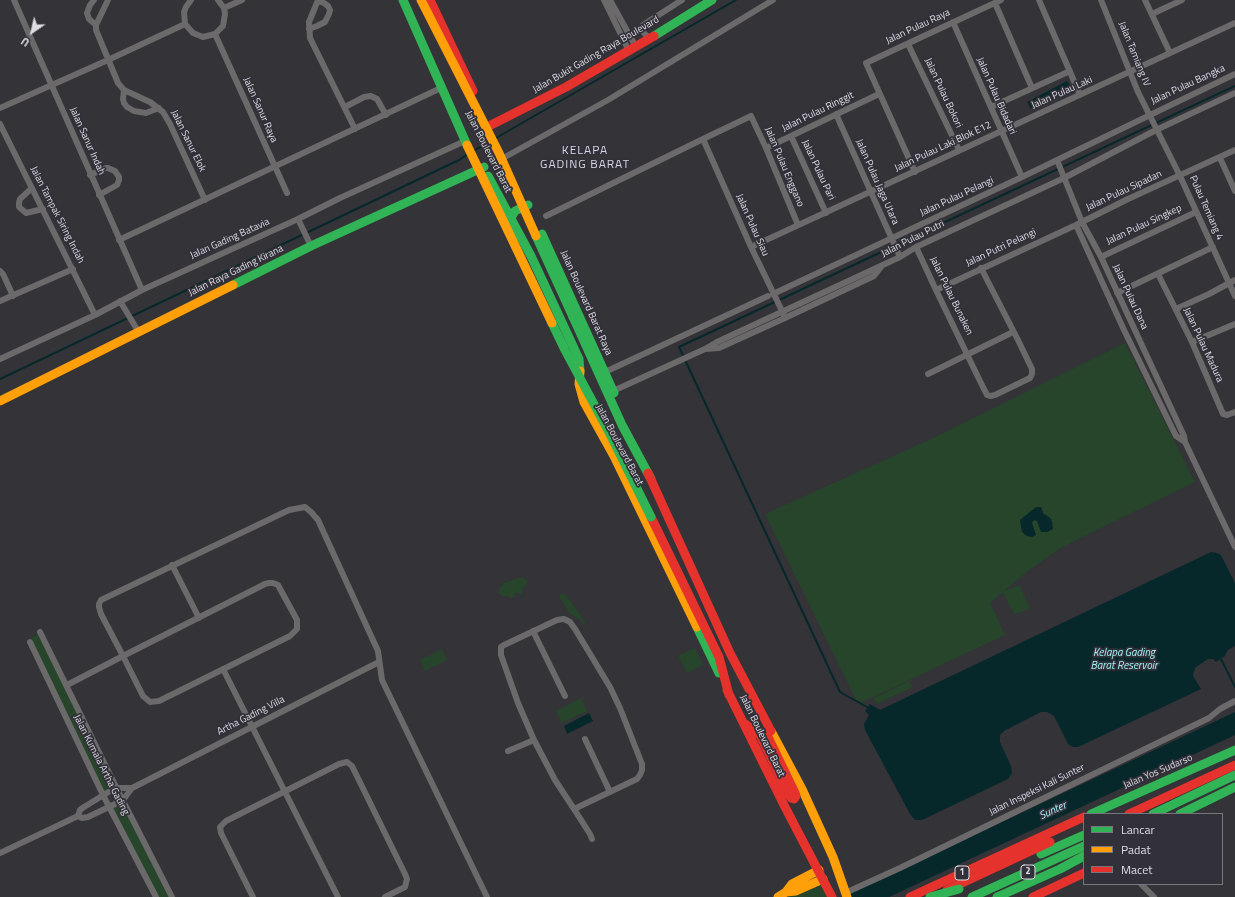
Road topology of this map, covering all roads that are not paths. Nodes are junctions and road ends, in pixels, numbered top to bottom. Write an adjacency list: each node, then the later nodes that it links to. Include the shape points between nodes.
1 (94, 0): 28 (street, via 87,13)
2 (108, 0): 28 (street)
3 (191, 0): 27 (street, via 184,12)
4 (218, 0): 22 (street)
5 (242, 0): 22 (street)
6 (399, 0): 40 (main road, Jalan Boulevard Barat)
7 (403, 0): 144 (main road, bridge, via 457,124 562,343 611,436 719,657)
8 (420, 0): 131 (main road, bridge, via 499,153 622,425)
9 (430, 0): 54 (main road, Jalan Boulevard Barat Raya)
10 (604, 0): 24 (street)
11 (610, 0): 24 (street)
12 (682, 0): 31 (street, via 643,25 643,32)
13 (712, 0): 31 (main road, Jalan Bukit Gading Raya Boulevard)
14 (773, 0): 64 (street, via 614,96)
15 (1039, 0): 36 (street)
16 (1101, 0): 37 (street, Jalan Tamiang IV)
17 (1146, 0): 23 (street)
18 (1182, 0): 23 (street)
19 (16, 1): 39 (street, Jalan Sanur Indah)
20 (318, 1): 29 (street, via 309,22); 29 (street, via 328,6 329,14 325,22)
21 (998, 1): 25 (street, Jalan Pulau Raya); 41 (street)
22 (224, 8): 30 (street, via 223,26)
23 (1152, 14): 34 (street)
24 (614, 15): 33 (street)
25 (953, 22): 32 (street, Jalan Pulau Raya); 47 (street, Jalan Pulau Bidadari)
26 (1235, 23): 34 (street, Jalan Pulau Laki)
27 (185, 24): 30 (street, via 198,36); 35 (street)
28 (96, 25): 35 (street, via 96,34)
29 (309, 29): 46 (street, via 310,38)
30 (215, 34): 68 (street, Jalan Sanur Raya)
31 (650, 39): 33 (main road, Jalan Bukit Gading Raya Boulevard)
32 (908, 44): 44 (street, Jalan Pulau Raya, via 866,62); 62 (street, Jalan Pulau Bokori)
33 (632, 49): 54 (main road, Jalan Bukit Gading Raya Boulevard)
34 (1170, 53): 37 (street, Jalan Pulau Laki)
35 (108, 60): 39 (street); 42 (street)
36 (1070, 71): 41 (street); 45 (street)
37 (1130, 73): 45 (street, Jalan Pulau Laki); 52 (street, Jalan Tamiang IV)
38 (1235, 74): 52 (street, Jalan Pulau Bangka)
39 (51, 84): 48 (street); 70 (street, Jalan Sanur Indah)
40 (443, 87): 51 (street); 60 (main road, Jalan Boulevard Barat)
41 (1032, 88): 47 (street)
42 (124, 90): 49 (street, Jalan Sanur Elok); 49 (street, via 124,103 134,111 146,113)
43 (1235, 93): 56 (street)
44 (879, 94): 50 (street, Jalan Pulau Ringgit); 69 (street)
45 (1080, 95): 57 (street, Jalan Pulau Laki)
46 (344, 107): 51 (street, via 371,96 377,99); 55 (street)
47 (991, 107): 57 (street, Jalan Pulau Bidadari)
48 (0, 108)
49 (159, 108): 80 (street, Jalan Sanur Elok, via 170,124)
50 (836, 114): 58 (street, Jalan Pulau Ringgit); 77 (street, Jalan Pulau Jaga Utara)
51 (386, 115): 55 (street)
52 (1150, 117): 56 (street, Jalan Tamiang IV); 66 (street, Jalan Pulau Pelangi)
53 (0, 124): 75 (street, Jalan Tampak Siring Indah)
54 (490, 127): 64 (main road, Jalan Boulevard Barat Raya)
55 (355, 129): 68 (street)
56 (1156, 129): 71 (street, Jalan Pulau Putri); 72 (street, Pulau Temiang 4)
57 (1001, 131): 62 (street, Jalan Pulau Laki Blok E12); 73 (street, Jalan Pulau Bidadari)
58 (790, 136): 61 (street, Jalan Pulau Ringgit); 84 (street, Jalan Pulau Pari)
59 (703, 139): 61 (street, Jalan Pulau Enggano, via 751,116); 85 (street); 94 (street, Jalan Pulau Siau)
60 (471, 142): 67 (main road, Jalan Boulevard Barat); 87 (street, Jalan Gading Batavia, via 340,198)
61 (766, 148): 89 (street, Jalan Pulau Enggano)
62 (959, 150): 69 (street, Jalan Pulau Laki Blok E12)
63 (1235, 150): 65 (street, Jalan Pulau Sipadan)
64 (503, 154): 81 (main road, Jalan Boulevard Barat Raya)
65 (1220, 158): 72 (street, Jalan Pulau Sipadan); 74 (street)
66 (1058, 162): 71 (street, Jalan Pulau Dana); 73 (street, Jalan Pulau Pelangi)
67 (482, 164): 86 (main road, Jalan Boulevard Barat); 92 (main road, Jalan Raya Gading Kirana)
68 (275, 167): 78 (street, Jalan Sanur Raya); 80 (street)
69 (915, 172): 77 (street, Jalan Pulau Laki Blok E12)
70 (90, 175): 79 (street, Jalan Sanur Indah); 79 (street, via 106,168 115,171 119,177 117,185)
71 (1063, 175): 88 (street, Jalan Pulau Dana); 93 (street, Jalan Pulau Putri)
72 (1180, 176): 83 (street, Pulau Temiang 4); 88 (street, Jalan Pulau Sipadan)
73 (1022, 177): 91 (street, Jalan Pulau Pelangi)
74 (1232, 177): 76 (street)
75 (32, 188): 82 (street, Jalan Tampak Siring Indah); 82 (street, via 20,199 19,207 26,213)
76 (1235, 191)
77 (871, 192): 84 (street); 91 (street, Jalan Pulau Jaga Utara)
78 (288, 193)
79 (99, 195): 90 (street, Jalan Sanur Indah)
80 (205, 200): 90 (street)
81 (528, 205): 86 (main road, via 514,211); 125 (main road, Jalan Boulevard Barat Raya)
82 (43, 209): 99 (street, Jalan Tampak Siring Indah)
83 (1196, 212): 95 (street, Pulau Temiang 4); 97 (street, Jalan Pulau Singkep)
84 (826, 213): 89 (street)
85 (546, 216)
86 (510, 219): 144 (main road, Jalan Boulevard Barat, via 531,256 579,359 579,384 584,402 614,456)
87 (299, 222): 92 (street); 104 (street, Jalan Gading Batavia)
88 (1079, 223): 97 (street, Jalan Pulau Dana); 98 (street, Jalan Putri Pelangi); 130 (street, Jalan Pulau Dana, via 1124,330 1176,436)
89 (798, 225): 94 (street)
90 (119, 240): 104 (street, Jalan Sanur Indah)
91 (892, 240): 96 (street, Jalan Pulau Jaga Utara); 108 (street, Jalan Pulau Pelangi)
92 (310, 246): 117 (main road, Jalan Raya Gading Kirana)
93 (916, 246): 96 (street, Jalan Pulau Putri); 105 (street, Jalan Pulau Bunaken)
94 (751, 247): 108 (street, Jalan Pulau Siau)
95 (1213, 247): 101 (street); 102 (street, Pulau Temiang 4)
96 (899, 255): 103 (street, Jalan Pulau Putri, via 882,266 874,276)
97 (1101, 257): 106 (street, Jalan Pulau Dana)
98 (981, 268): 105 (street, Jalan Putri Pelangi); 119 (street)
99 (73, 269): 107 (street); 114 (street, Jalan Tampak Siring Indah)
100 (0, 271): 107 (street)
101 (1158, 274): 106 (street); 112 (street, Jalan Pulau Madura)
102 (1232, 281): 109 (street, Pulau Temiang 4); 112 (street)
103 (847, 285): 113 (street); 115 (street, Jalan Pulau Putri)
104 (142, 290): 111 (street, Jalan Gading Batavia)
105 (936, 290): 123 (street, Jalan Pulau Bunaken)
106 (1117, 293): 130 (street, Jalan Pulau Dana)
107 (13, 296): 110 (street)
108 (772, 296): 113 (street, Jalan Pulau Siau); 125 (street, Jalan Pulau Pelangi)
109 (1235, 296)
110 (0, 301)
111 (121, 304): 114 (street, Jalan Gading Batavia); 117 (street)
112 (1176, 309): 121 (street, Jalan Pulau Madura)
113 (782, 311): 115 (street, Jalan Pulau Siau); 118 (street)
114 (95, 314): 124 (street, Jalan Gading Batavia)
115 (785, 318): 120 (street, Jalan Pulau Putri)
116 (1235, 324): 121 (street)
117 (136, 328): 128 (main road, Jalan Raya Gading Kirana)
118 (743, 330): 120 (street); 122 (street)
119 (1013, 332): 123 (street); 123 (street, Jalan Pulau Bunaken, via 1032,369 1030,378 995,395 987,395)
120 (746, 336): 122 (street, Jalan Pulau Putri, via 719,348)
121 (1192, 342): 129 (street, Jalan Pulau Madura, via 1224,414)
122 (705, 349): 127 (street, Jalan Pulau Putri)
123 (968, 355): 126 (street)
124 (0, 359)
125 (605, 372): 127 (main road, Jalan Boulevard Barat Raya)
126 (928, 374)
127 (613, 391): 131 (main road, Jalan Boulevard Barat Raya)
128 (0, 401)
129 (1235, 412)
130 (1185, 442): 132 (street, Jalan Pulau Dana)
131 (651, 479): 135 (main road, Jalan Boulevard Barat Raya)
132 (1235, 547)
133 (172, 565): 134 (street); 139 (street, via 102,600 99,604 101,614); 140 (street, via 289,510 305,507 318,520 378,651)
134 (199, 618): 139 (street); 142 (street, via 265,584 273,583 280,588 297,620 297,629 290,636)
135 (714, 619): 141 (main road, Jalan Boulevard Barat)
136 (533, 631): 145 (street); 150 (street, via 504,645 500,651 510,684); 160 (street, via 557,620 564,619 570,622 620,708 642,764 642,770 637,779)
137 (40, 632): 143 (street)
138 (30, 642): 161 (street, Jalan Kumala Artha Gading)
139 (123, 656): 142 (street, via 143,696 150,702 159,701); 143 (street)
140 (379, 662): 148 (street, Artha Gading Villa); 193 (street, via 382,680)
141 (737, 666): 147 (main road, via 741,684 785,770 796,796 794,799 789,795 760,735); 187 (main road, Jalan Boulevard Barat, via 802,789 833,857)
142 (223, 669): 148 (street)
143 (67, 685): 155 (street)
144 (729, 695): 147 (main road, Jalan Boulevard Barat)
145 (565, 696)
146 (1235, 701): 187 (street, Jalan Inspeksi Kali Sunter, via 1209,718)
147 (743, 723): 181 (main road, Jalan Boulevard Barat)
148 (252, 727): 157 (street, Artha Gading Villa); 159 (street)
149 (585, 739): 160 (street)
150 (534, 740): 152 (street); 165 (street)
151 (1235, 750): 158 (main road, Jalan Yos Sudarso)
152 (508, 751)
153 (1235, 765): 168 (main road)
154 (1235, 775): 163 (main road)
155 (116, 787): 157 (street); 161 (street); 162 (street)
156 (1235, 787): 171 (main road)
157 (132, 788): 162 (street, Artha Gading Villa)
158 (1143, 791): 166 (main road, Jalan Yos Sudarso); 167 (main road)
159 (285, 792): 190 (street, via 226,821 220,827); 191 (street); 192 (street, via 343,763 347,762 352,766 405,874 405,887)
160 (610, 792): 165 (street)
161 (103, 794): 164 (street, Jalan Kumala Artha Gading); 172 (street, via 80,810)
162 (123, 800): 164 (street); 189 (street)
163 (1175, 804): 169 (main road); 170 (main road)
164 (110, 806): 172 (street, via 88,817); 188 (street, Jalan Kumala Artha Gading)
165 (574, 809): 176 (street)
166 (1093, 813)
167 (1108, 813)
168 (1131, 813)
169 (1155, 813)
170 (1163, 813)
171 (1182, 813)
172 (78, 816): 178 (street)
173 (1083, 817): 195 (main road, 1)
174 (1083, 825): 196 (main road)
175 (1083, 834): 185 (main road, 2)
176 (592, 839)
177 (1083, 846): 198 (main road, 2)
178 (0, 854)
179 (1083, 857): 199 (main road)
180 (1083, 864): 200 (main road)
181 (819, 870): 183 (main road, Jalan Boulevard Barat); 186 (main road, via 792,884)
182 (1083, 873): 201 (main road)
183 (823, 879): 186 (main road); 194 (main road, Jalan Boulevard Barat)
184 (1142, 885): 202 (street)
185 (959, 889): 196 (main road, bridge); 197 (main road, 2, bridge)
186 (782, 895)
187 (846, 895)
188 (156, 897)
189 (172, 897)
190 (253, 897)
191 (338, 897)
192 (385, 897)
193 (487, 897)
194 (832, 897)
195 (910, 897)
196 (931, 897)
197 (943, 897)
198 (972, 897)
199 (997, 897)
200 (1014, 897)
201 (1033, 897)
202 (1154, 897)

